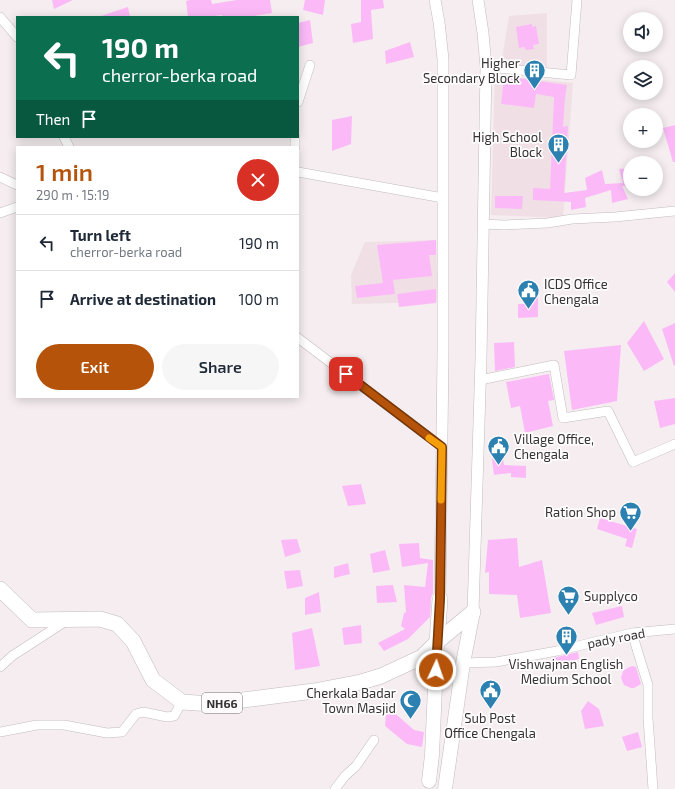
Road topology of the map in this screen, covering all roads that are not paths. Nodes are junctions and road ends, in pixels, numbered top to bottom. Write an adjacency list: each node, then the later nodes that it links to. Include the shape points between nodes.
1 (436, 0): 12 (street, via 443,59)
2 (478, 0): 7 (street)
3 (577, 0): 7 (street, via 571,75)
4 (0, 17): 5 (street)
5 (16, 36)
6 (310, 65): 8 (street)
7 (486, 67): 16 (street)
8 (299, 99)
9 (299, 172): 12 (street)
10 (0, 177): 11 (street)
11 (16, 185)
12 (443, 198): 20 (street)
13 (16, 207): 15 (street)
14 (675, 211): 16 (street, via 548,223)
15 (0, 213)
16 (483, 224): 18 (street)
17 (299, 339): 20 (street)
18 (480, 380): 19 (street, via 554,365 563,418 608,411 633,462); 23 (street)
19 (675, 444)
20 (442, 447): 22 (street)
21 (0, 589): 24 (highway, via 32,620)
22 (440, 599): 27 (highway)
23 (473, 612): 27 (highway, NH66); 28 (main road)
24 (68, 620): 29 (street, via 12,656); 30 (highway, via 100,619 117,624 133,642 153,680)
25 (675, 629): 26 (street, pady road)
26 (632, 633): 28 (street, pady road, via 542,654 496,662); 37 (street, via 648,685)
27 (438, 642): 30 (highway, NH66, via 422,657 381,676 361,682 314,691 212,704); 33 (main road, via 432,755)
28 (463, 663): 36 (main road)
29 (0, 667)
30 (182, 702): 31 (street, via 174,716 143,712 136,714 122,732 107,733 64,725 37,725)
31 (0, 732)
32 (374, 740): 34 (street, via 356,766)
33 (424, 785): 35 (main road)
34 (335, 789)
35 (441, 789)
36 (445, 789)
37 (653, 789)

